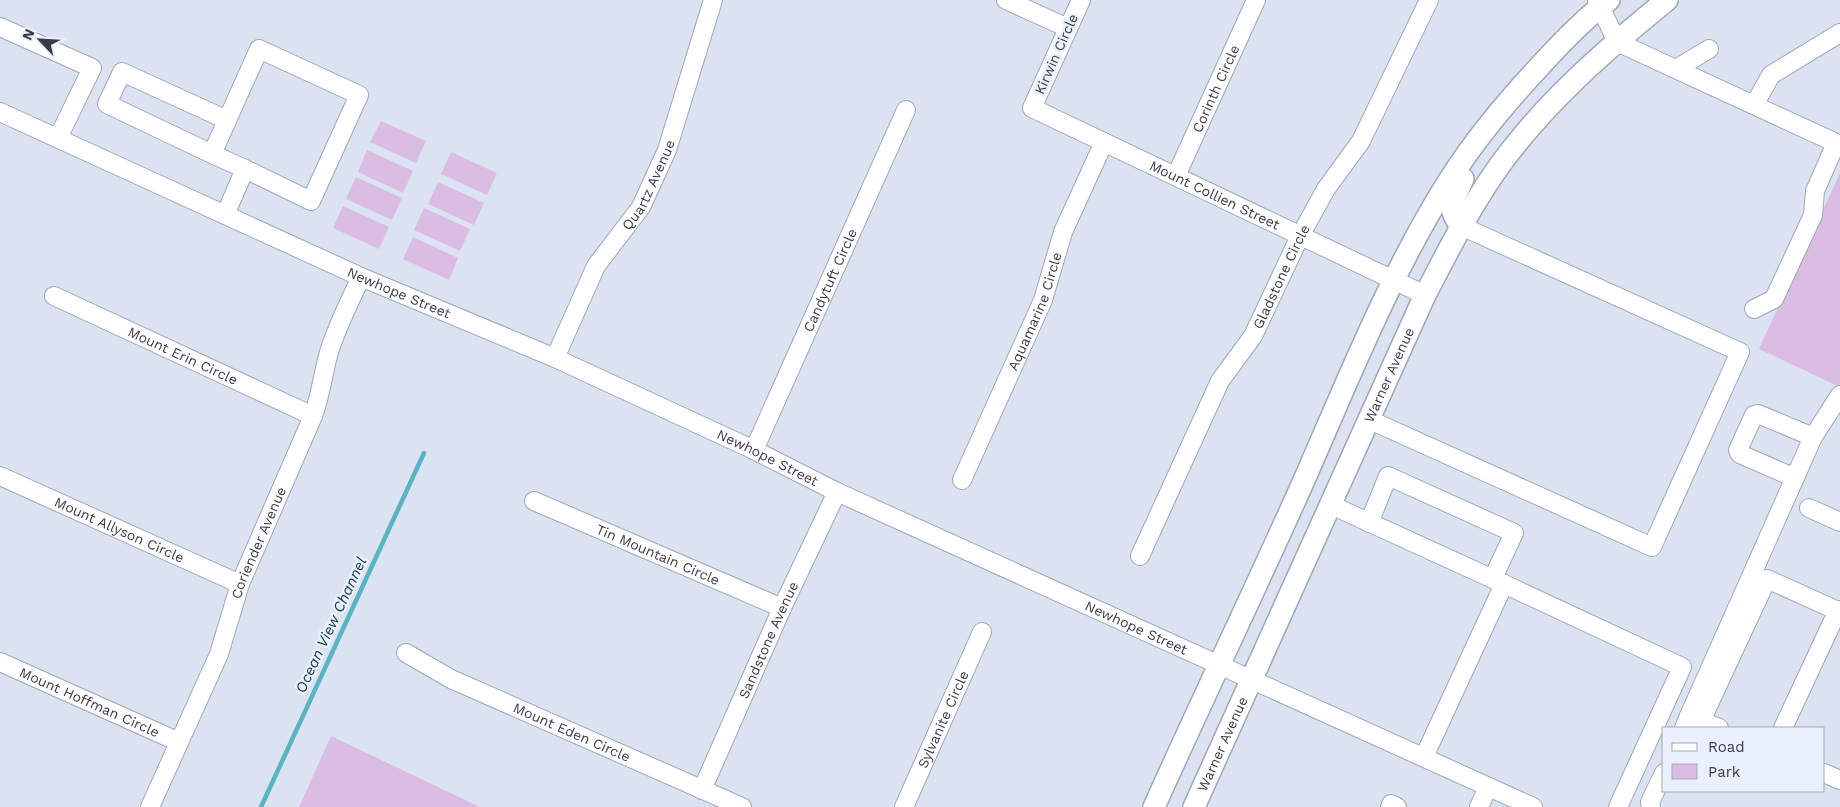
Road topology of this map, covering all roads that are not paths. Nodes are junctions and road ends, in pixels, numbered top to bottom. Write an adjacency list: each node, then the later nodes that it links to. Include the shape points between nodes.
1 (713, 0): 33 (street, Quartz Avenue, via 667,150 641,207 596,266)
2 (1006, 0): 9 (street)
3 (1081, 0): 9 (street, Kirwin Circle)
4 (1256, 0): 24 (street, Corinth Circle)
5 (1428, 0): 27 (street, Gladstone Circle, via 1361,141 1326,189)
6 (1667, 0): 11 (main road, Warner Avenue)
7 (1602, 2): 11 (street); 19 (main road, via 1542,63)
8 (0, 27): 20 (street, via 92,68)
9 (1068, 28): 15 (street, Kirwin Circle)
10 (1840, 33): 14 (street, via 1771,75)
11 (1618, 42): 13 (street); 26 (main road, Warner Avenue, via 1536,120 1495,171)
12 (1709, 49): 13 (street)
13 (1676, 69): 14 (street)
14 (1754, 105): 32 (street, via 1836,143 1815,191 1813,215 1774,299)
15 (1032, 108): 21 (street, Mount Collien Street)
16 (906, 110): 38 (street, Candytuft Circle)
17 (0, 112): 20 (street, Newhope Street)
18 (227, 120): 22 (street); 22 (street, via 122,72 107,104); 23 (street, via 259,48 359,95 311,202)
19 (1486, 129): 26 (main road, via 1451,207 1452,215); 29 (main road, via 1451,177)
20 (58, 138): 25 (street, Newhope Street)
21 (1104, 142): 24 (street, Mount Collien Street); 41 (street, Aquamarine Circle, via 1063,232 1043,300)
22 (212, 154): 23 (street)
23 (245, 169): 25 (street)
24 (1176, 176): 27 (street, Mount Collien Street)
25 (225, 215): 28 (street, Newhope Street)
26 (1461, 226): 30 (main road, Warner Avenue); 36 (street, via 1740,352 1652,547)
27 (1300, 236): 29 (street, Mount Collien Street); 48 (street, Gladstone Circle, via 1253,336 1220,381)
28 (361, 277): 33 (street, Newhope Street); 35 (street, Coriender Avenue, via 330,349)
29 (1394, 280): 30 (street, Mount Collien Street); 56 (main road)
30 (1426, 295): 36 (main road, Warner Avenue)
31 (54, 296): 35 (street, Mount Erin Circle)
32 (1754, 310)
33 (555, 358): 38 (street, Newhope Street)
34 (1840, 396): 37 (street)
35 (313, 416): 50 (street, Coriender Avenue)
36 (1370, 420): 44 (main road, Warner Avenue)
37 (1814, 437): 40 (street); 40 (street, via 1754,415 1738,450 1740,454)
38 (754, 450): 42 (street, Newhope Street)
39 (0, 476): 50 (street, Mount Allyson Circle)
40 (1795, 478): 58 (street)
41 (962, 480)
42 (837, 492): 51 (street, Sandstone Avenue); 56 (street, Newhope Street)
43 (534, 501): 51 (street, Tin Mountain Circle)
44 (1331, 506): 47 (street); 57 (main road, Warner Avenue)
45 (1809, 508): 46 (street)
46 (1840, 522)
47 (1369, 523): 49 (street); 49 (street, via 1388,476 1514,533)
48 (1140, 556)
49 (1498, 581): 62 (street); 76 (street, via 1682,667)
50 (240, 584): 61 (street, Coriender Avenue, via 219,654)
51 (782, 608): 65 (street, Sandstone Avenue)
52 (1839, 611): 58 (street, via 1767,579); 60 (street)
53 (982, 632): 69 (street, Sylvanite Circle)
54 (406, 652): 65 (street, Mount Eden Circle, via 452,679)
55 (0, 662): 61 (street, Mount Hoffman Circle)
56 (1218, 665): 57 (street, Newhope Street); 70 (main road)
57 (1252, 680): 62 (street, Newhope Street); 71 (main road, Warner Avenue)
58 (1692, 722): 59 (street)
59 (1715, 727)
60 (1783, 727)
61 (178, 742): 67 (street, Coriender Avenue)
62 (1424, 757): 64 (street, Newhope Street)
63 (1662, 779): 66 (street)
64 (1488, 787): 74 (street); 75 (street, Newhope Street)
65 (702, 790): 68 (street, Mount Eden Circle)
66 (1654, 805)
67 (150, 807)
68 (740, 807)
69 (904, 807)
70 (1154, 807)
71 (1194, 807)
72 (1390, 807): 73 (street, via 1391,804)
73 (1396, 807)
74 (1479, 807)
75 (1534, 807)
76 (1618, 807)

